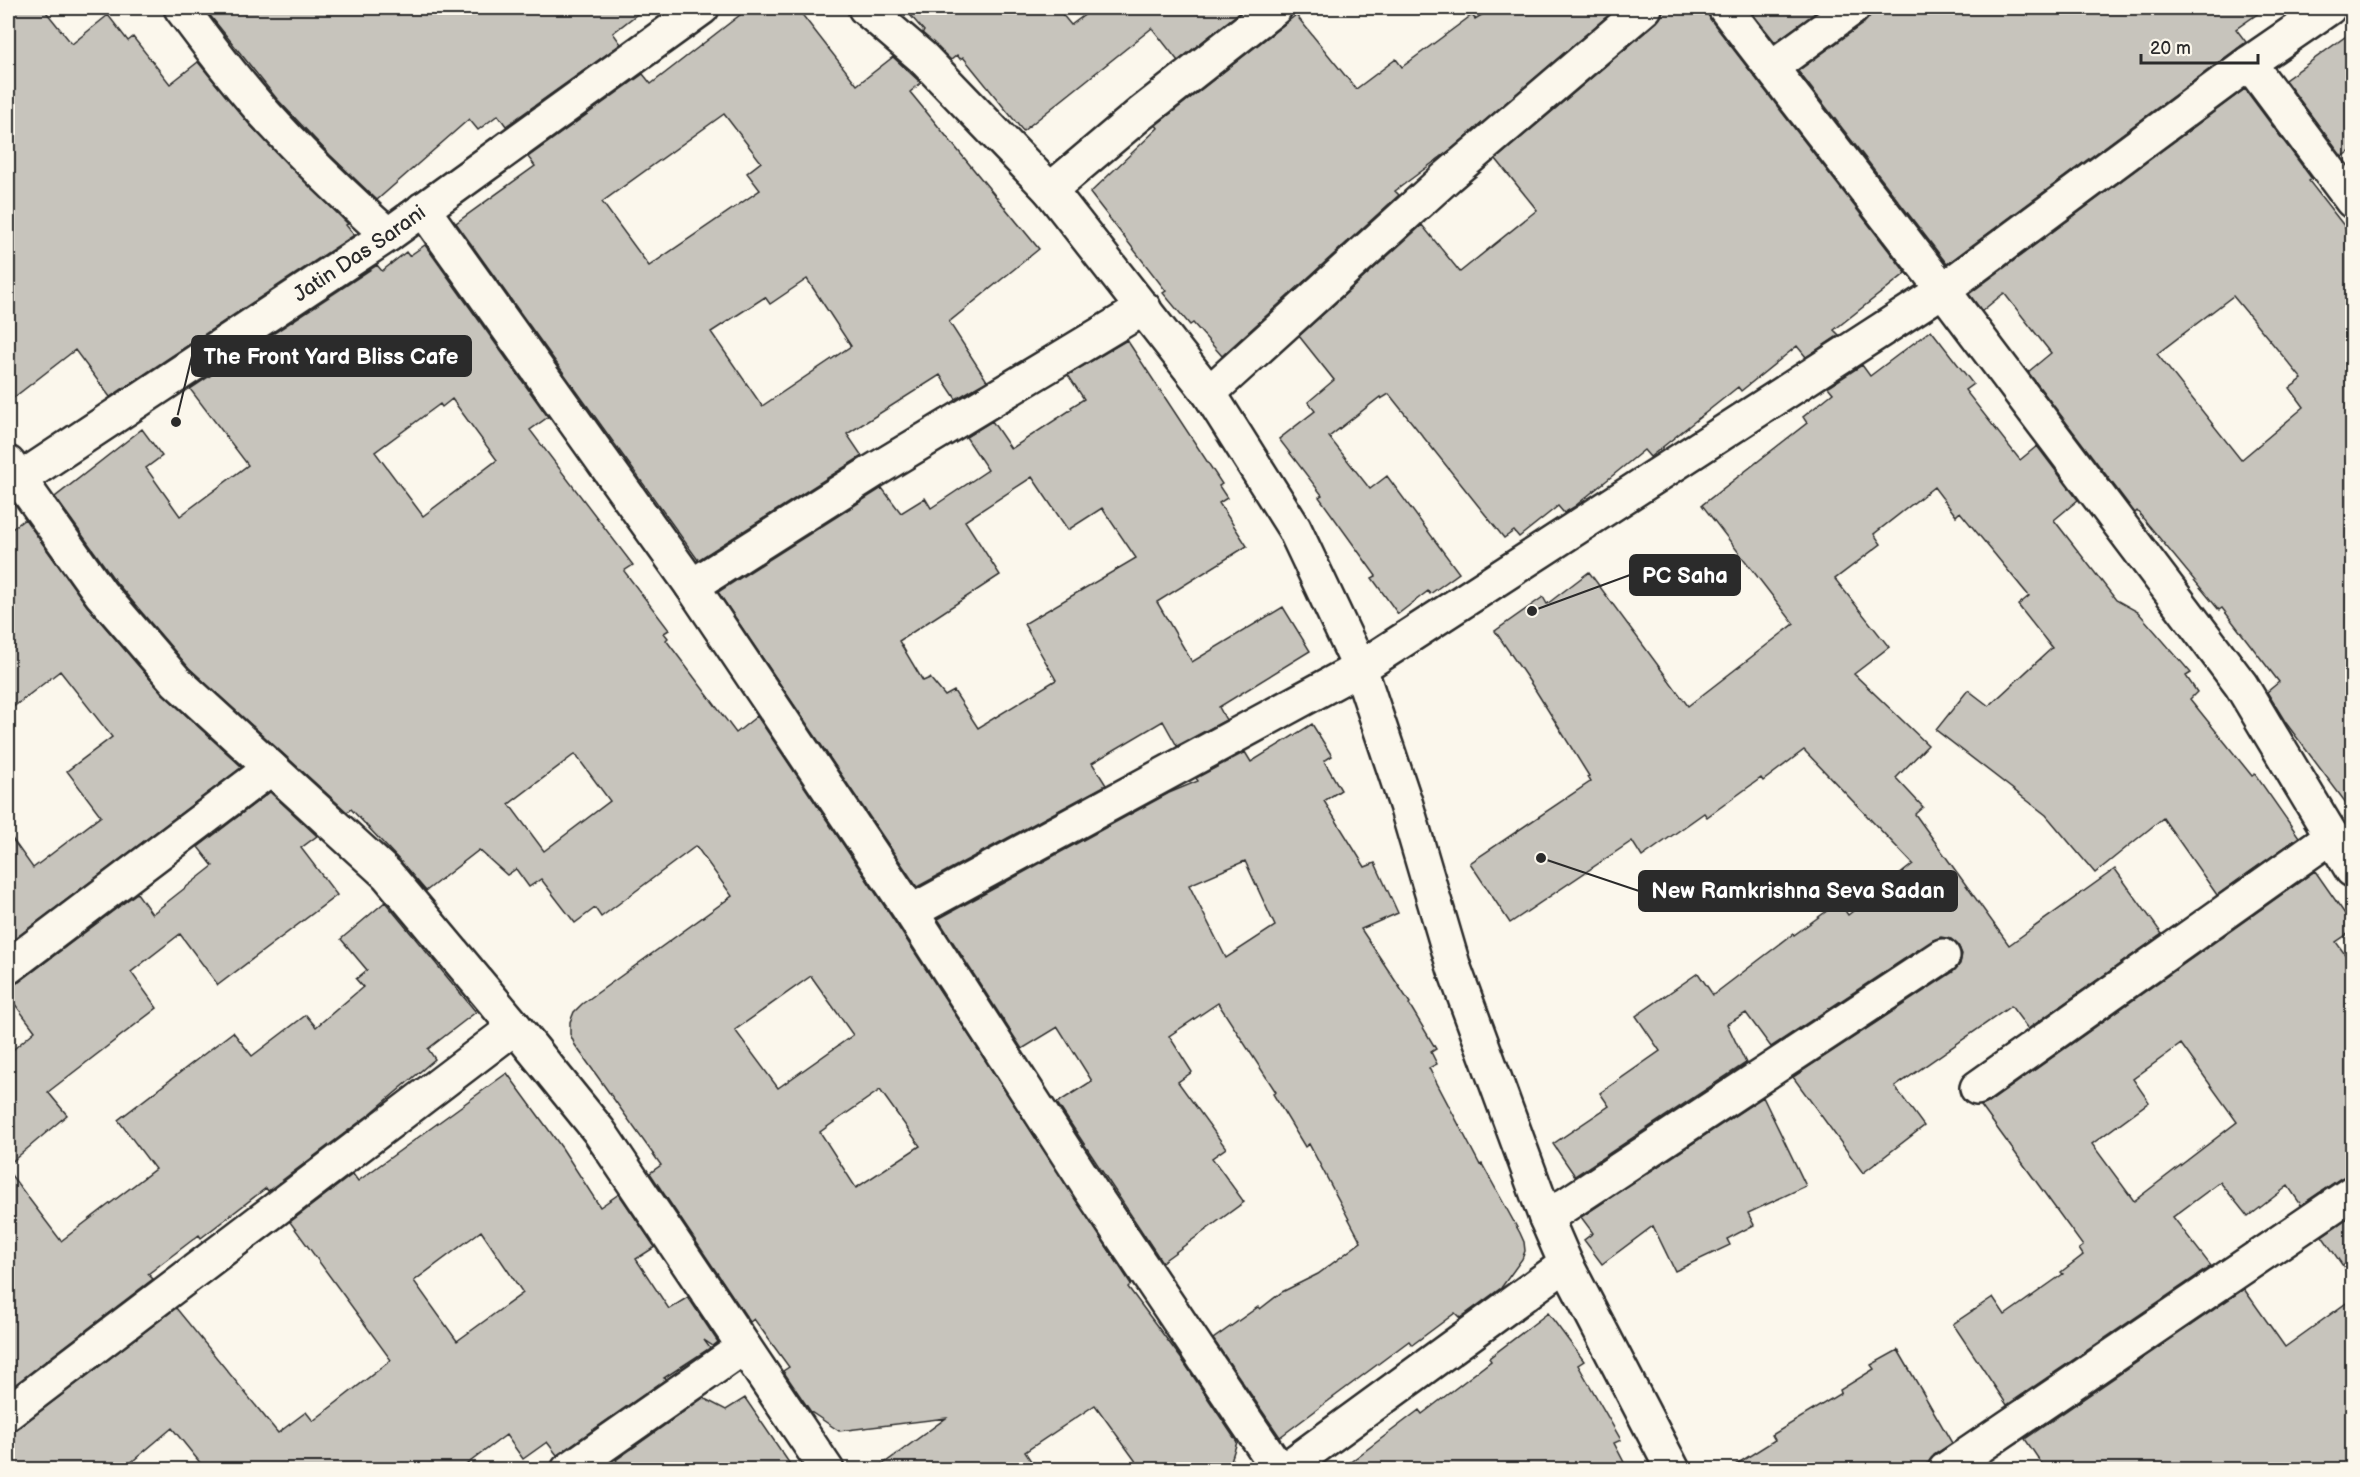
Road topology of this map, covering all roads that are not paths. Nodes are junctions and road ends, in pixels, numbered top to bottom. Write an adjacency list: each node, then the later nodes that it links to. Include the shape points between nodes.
1 (181, 8): 14 (street, via 275,125)
2 (702, 8): 13 (street, Jatin Das Sarani)
3 (865, 8): 11 (street, via 922,57)
4 (1275, 8): 11 (street)
5 (1645, 8): 17 (street, via 1448,176)
6 (1725, 8): 10 (street)
7 (1852, 8): 10 (street)
8 (2329, 8): 9 (street)
9 (2249, 63): 12 (street); 15 (street)
10 (1772, 67): 15 (street)
11 (1050, 190): 16 (street)
12 (2352, 201)
13 (423, 209): 14 (street, Jatin Das Sarani); 19 (street)
14 (388, 235): 18 (street, Jatin Das Sarani)
15 (1943, 290): 20 (street); 22 (street, via 2241,685)
16 (1144, 308): 17 (street); 19 (street)
17 (1209, 393): 20 (street, via 1294,528)
18 (11, 476): 21 (street, via 101,594 176,681)
19 (692, 586): 24 (street)
20 (1360, 668): 24 (street); 30 (street, via 1454,968)
21 (271, 768): 26 (street); 27 (street, via 387,874)
22 (2332, 836): 23 (street); 28 (street)
23 (2352, 870)
24 (911, 912): 36 (street, via 1092,1192)
25 (1943, 956): 30 (street)
26 (8, 967)
27 (515, 1027): 32 (street, via 599,1131); 33 (street)
28 (1977, 1088)
29 (2352, 1193): 39 (street)
30 (1546, 1218): 31 (street)
31 (1566, 1264): 37 (street); 38 (street)
32 (744, 1347): 34 (street); 35 (street)
33 (8, 1413)
34 (568, 1470)
35 (827, 1470)
36 (1279, 1470)
37 (1284, 1470)
38 (1673, 1470)
39 (1946, 1470)

